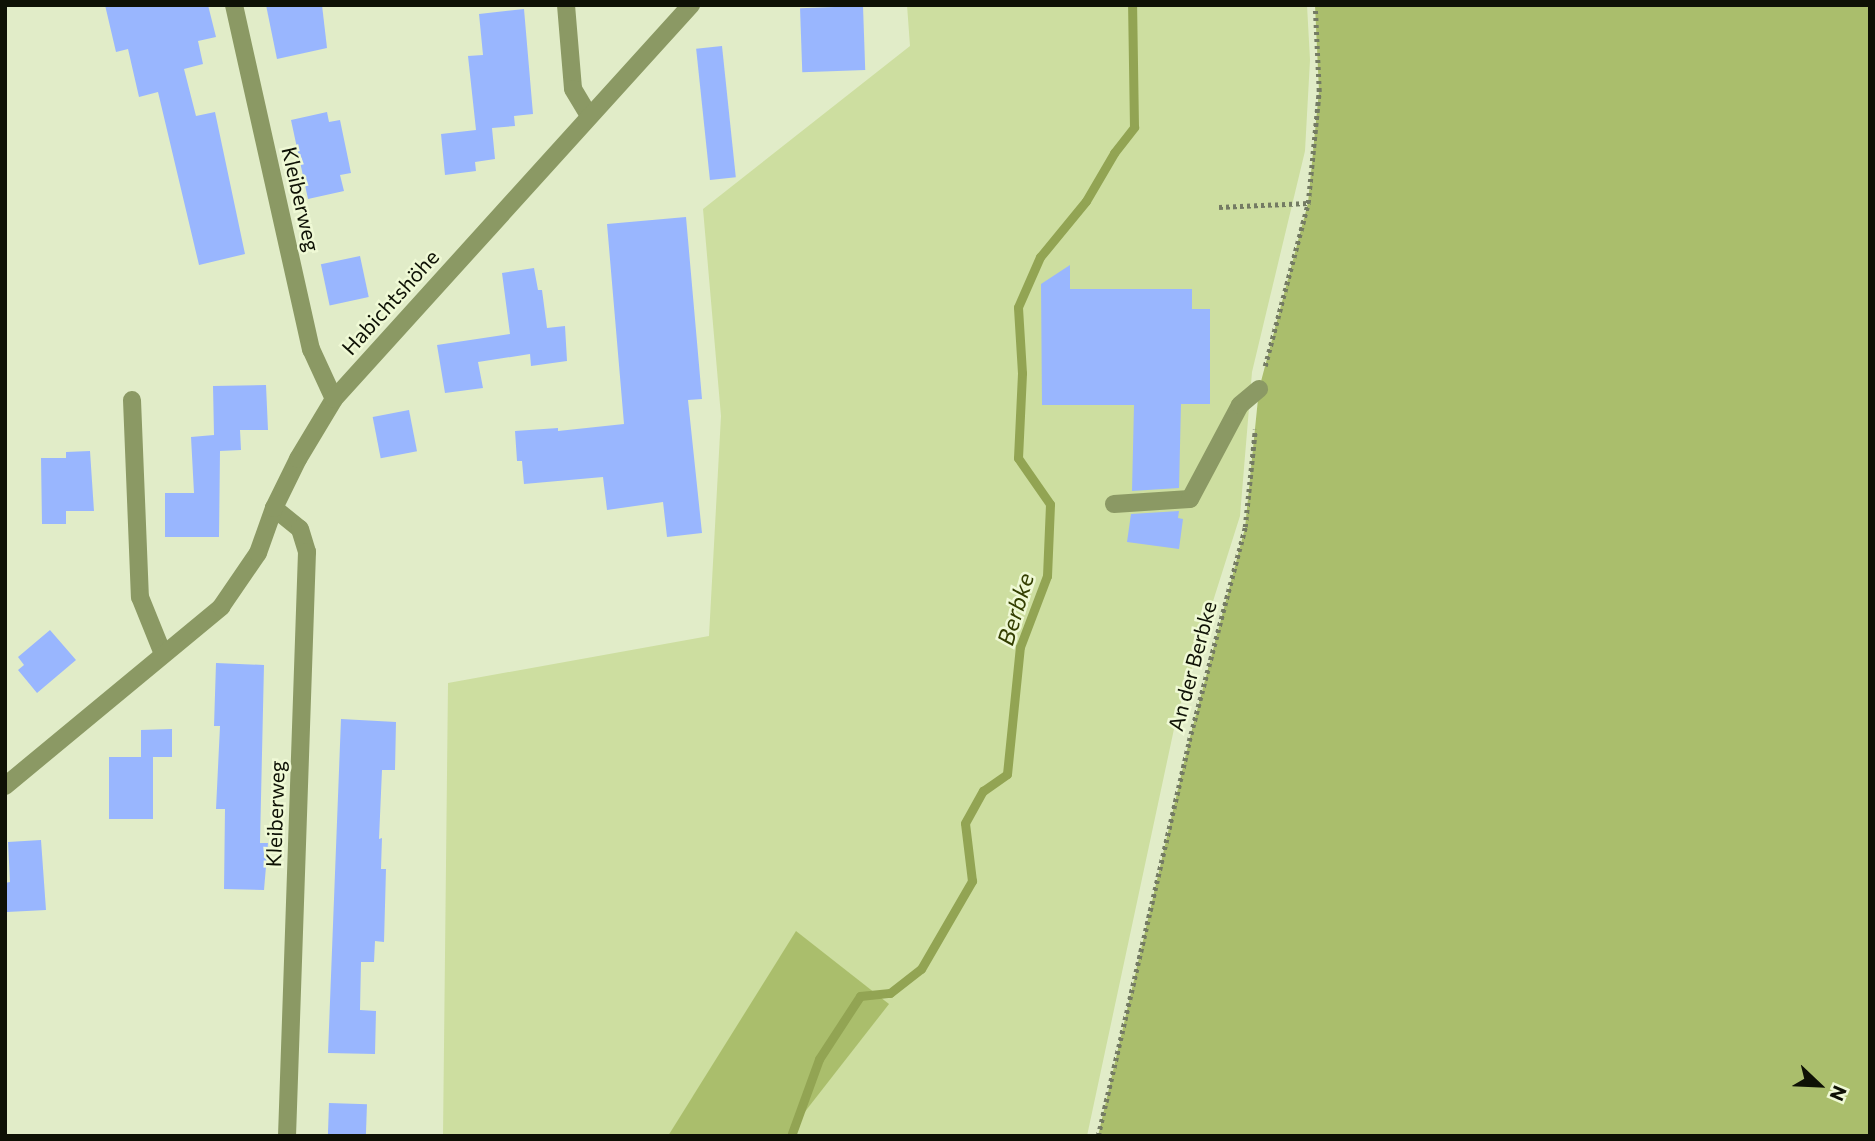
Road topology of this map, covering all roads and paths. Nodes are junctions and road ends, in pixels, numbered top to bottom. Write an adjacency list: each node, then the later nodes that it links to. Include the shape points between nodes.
1 (234, 5): 9 (street, Kleiberweg, via 311,349)
2 (566, 5): 5 (street, via 573,89)
3 (691, 5): 5 (street, Habichtshöhe)
4 (1315, 5): 6 (path, An der Berbke, via 1319,91)
5 (589, 116): 9 (street, Habichtshöhe)
6 (1308, 203): 7 (path); 8 (path, An der Berbke)
7 (1219, 207)
8 (1259, 389): 11 (street, via 1240,405 1189,499); 16 (path, An der Berbke, via 1245,527 1189,741)
9 (334, 399): 12 (street, Habichtshöhe)
10 (132, 400): 13 (street, via 139,597)
11 (1114, 504)
12 (274, 508): 13 (street, Habichtshöhe, via 258,553 242,580 220,607); 15 (street, Kleiberweg, via 300,528 307,552)
13 (163, 654): 14 (street, Habichtshöhe)
14 (5, 786)
15 (287, 1136)
16 (1098, 1136)

